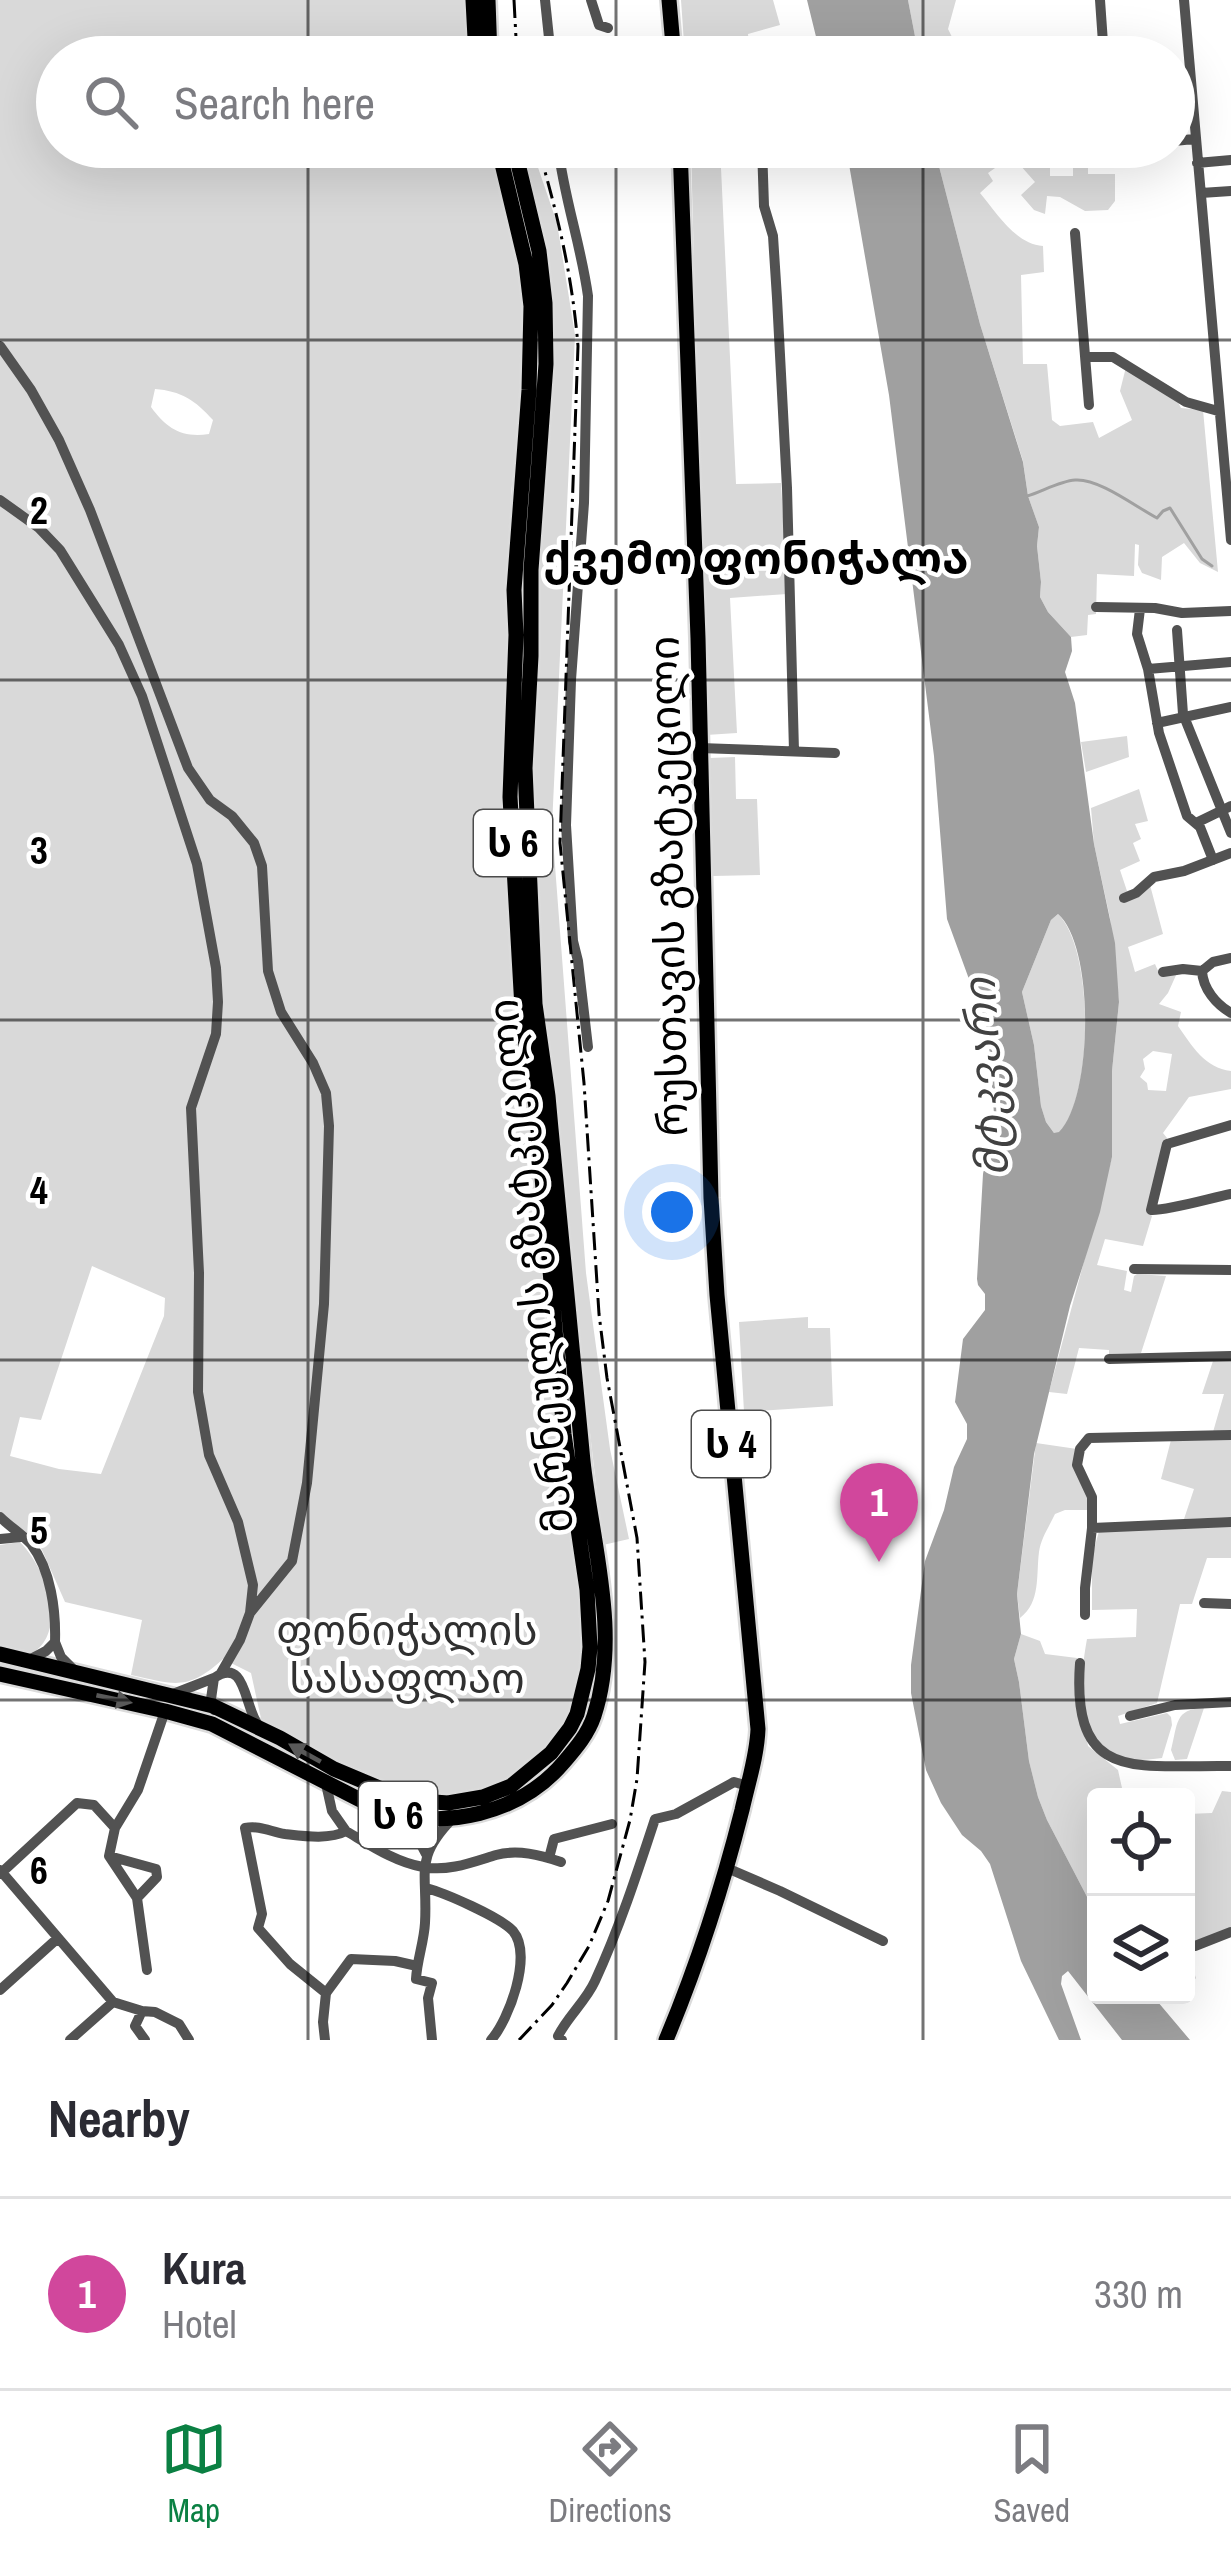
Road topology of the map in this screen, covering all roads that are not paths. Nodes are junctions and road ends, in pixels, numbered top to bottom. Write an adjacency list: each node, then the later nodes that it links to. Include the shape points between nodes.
1 (473, 0): 9 (highway)
2 (488, 0): 10 (highway)
3 (544, 0): 11 (street)
4 (591, 0): 8 (street, via 599,25)
5 (669, 0): 12 (highway)
6 (1100, 0): 13 (street)
7 (1184, 0): 14 (street)
8 (608, 28)
9 (475, 36)
10 (489, 36)
11 (548, 36)
12 (672, 36)
13 (1103, 36)
14 (1187, 36)
15 (1195, 147): 17 (street)
16 (1231, 160): 17 (street)
17 (1197, 163): 24 (street)
18 (503, 168): 64 (highway, მარნეულის გზატკეცილი / ს 6, via 531,306 510,797 523,1026)
19 (519, 168): 64 (highway, მარნეულის გზატკეცილი / ს 6, via 545,303 526,803)
20 (562, 168): 57 (street, via 588,296 566,825)
21 (681, 168): 44 (highway, რუსთავის გზატკეცილი / ს 4)
22 (763, 168): 45 (street, via 777,298)
23 (1231, 191): 24 (street)
24 (1201, 193): 28 (street)
25 (1076, 233): 27 (street)
26 (0, 346): 74 (street, via 59,440 188,767 254,843 268,971 280,1012 326,1093 324,1304 307,1483 292,1561)
27 (1085, 357): 30 (street); 31 (street, via 1113,357 1186,402)
28 (1215, 370): 29 (street); 31 (street)
29 (1231, 377)
30 (1089, 405)
31 (1218, 411): 33 (street)
32 (0, 500): 74 (street, via 60,550 119,645 197,864 218,1002 191,1108 198,1393 208,1455 238,1522 253,1585)
33 (1231, 540)
34 (1096, 608): 35 (street)
35 (1140, 609): 36 (street); 40 (street, via 1137,634)
36 (1231, 611)
37 (1177, 630): 39 (street)
38 (1231, 662): 39 (street)
39 (1179, 667): 40 (street); 42 (street)
40 (1148, 669): 43 (street)
41 (1231, 707): 42 (street)
42 (1184, 717): 43 (street); 47 (street)
43 (1157, 723): 48 (street)
44 (700, 748): 45 (street); 94 (highway, რუსთავის გზატკეცილი / ს 4, via 714,1243 758,1729)
45 (794, 751): 46 (street)
46 (835, 752)
47 (1226, 808): 48 (street); 49 (street)
48 (1196, 823): 51 (street)
49 (1231, 833)
50 (1231, 853): 51 (street)
51 (1213, 860): 52 (street, via 1154,877)
52 (1124, 898)
53 (1231, 958): 54 (street)
54 (1202, 971): 55 (street); 56 (street)
55 (1163, 972)
56 (1231, 1013)
57 (588, 1047)
58 (1231, 1125): 59 (street, via 1167,1144 1151,1202 1153,1212)
59 (1231, 1194)
60 (1134, 1269): 61 (street)
61 (1231, 1270)
62 (1231, 1357): 63 (street)
63 (1109, 1359)
64 (572, 1432): 66 (highway, მარნეულის გზატკეცილი / ს 6)
65 (1231, 1435): 69 (street, via 1089,1438 1076,1465 1092,1497)
66 (574, 1452): 90 (highway, მარნეულის გზატკეცილი / ს 6, one-way to 90, via 590,1647 577,1714 551,1753 483,1797 408,1800); 96 (highway, მარნეულის გზატკეცილი / ს 6, via 595,1532 604,1618 594,1716 541,1785)
67 (0, 1517): 70 (street)
68 (1231, 1522): 69 (street)
69 (1093, 1528): 75 (street)
70 (21, 1537): 71 (street); 77 (street, via 48,1580)
71 (0, 1539)
72 (1204, 1604): 73 (street)
73 (1231, 1604)
74 (250, 1613): 76 (street)
75 (1084, 1615)
76 (240, 1640): 83 (street); 84 (street)
77 (55, 1642): 79 (street); 81 (street)
78 (0, 1654): 79 (highway, მარნეულის გზატკეცილი / ს 6)
79 (29, 1660): 81 (highway, მარნეულის გზატკეცილი / ს 6)
80 (1080, 1663): 92 (street, via 1082,1719 1100,1752 1122,1763)
81 (74, 1670): 85 (highway, მარნეულის გზატკეცილი / ს 6)
82 (0, 1674): 88 (highway, მარნეულის გზატკეცილი / ს 6, one-way to 88)
83 (217, 1676): 84 (street); 85 (street); 87 (street)
84 (240, 1679): 90 (street)
85 (173, 1694): 87 (highway, მარნეულის გზატკეცილი / ს 6)
86 (1231, 1702): 89 (street)
87 (213, 1706): 90 (highway, მარნეულის გზატკეცილი / ს 6); 91 (street)
88 (165, 1711): 91 (highway, მარნეულის გზატკეცილი / ს 6); 98 (street, via 139,1790)
89 (1130, 1716)
90 (260, 1728)
91 (235, 1734): 93 (highway, მარნეულის გზატკეცილი / ს 6)
92 (1231, 1766)
93 (326, 1784): 95 (highway, მარნეულის გზატკეცილი / ს 6); 99 (street)
94 (748, 1786): 103 (highway, რუსთავის გზატკეცილი / ს 4); 123 (street, via 734,1781 655,1819 593,1987 568,2017)
95 (407, 1818): 96 (highway, მარნეულის გზატკეცილი / ს 6); 100 (street)
96 (453, 1819): 100 (street)
97 (612, 1824): 102 (street, via 554,1839 555,1860 523,1852)
98 (115, 1828): 101 (street); 104 (street, via 94,1805 77,1803)
99 (346, 1831): 102 (street); 114 (street, via 245,1828 258,1928)
100 (426, 1854): 102 (street)
101 (109, 1856): 106 (street); 106 (street, via 156,1869)
102 (424, 1868): 105 (street)
103 (727, 1868): 109 (street); 124 (highway, რუსთავის გზატკეცილი / ს 4)
104 (1, 1872): 108 (street)
105 (426, 1888): 111 (street); 122 (street, via 515,1933 518,1977)
106 (137, 1898): 112 (street)
107 (1231, 1932): 110 (street)
108 (58, 1938): 113 (street); 115 (street)
109 (883, 1941)
110 (1195, 1946)
111 (417, 1966): 114 (street, via 351,1959); 121 (street, via 416,1979 432,1984)
112 (147, 1970)
113 (0, 1990)
114 (326, 1993): 120 (street)
115 (113, 2002): 116 (street); 117 (street)
116 (142, 2011): 118 (street, via 135,2026); 119 (street, via 179,2024)
117 (70, 2040)
118 (145, 2040)
119 (189, 2040)
120 (325, 2040)
121 (432, 2040)
122 (490, 2040)
123 (562, 2040)
124 (666, 2040)

